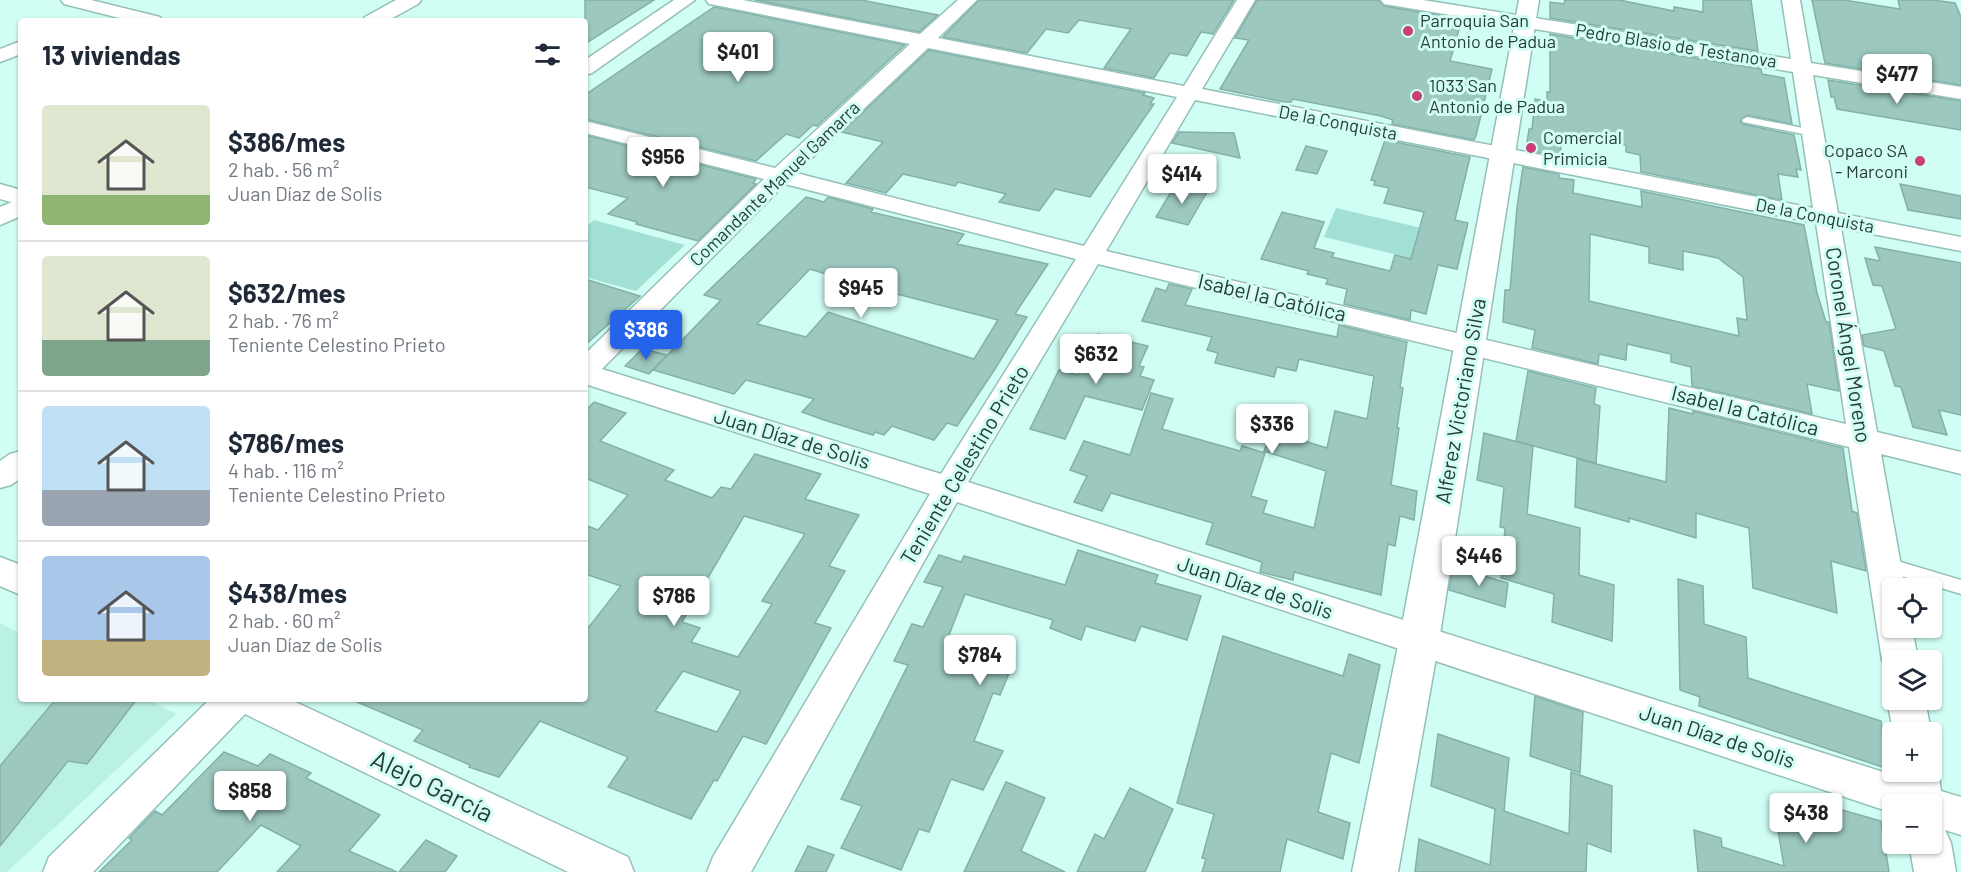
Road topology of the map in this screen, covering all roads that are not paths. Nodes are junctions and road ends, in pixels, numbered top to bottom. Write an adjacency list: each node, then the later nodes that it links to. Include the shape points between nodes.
1 (70, 0): 10 (street)
2 (132, 0): 10 (street)
3 (411, 0): 14 (street)
4 (686, 0): 18 (street)
5 (715, 0): 15 (street, De la Conquista)
6 (968, 0): 15 (street, Comandante Manuel Gamarra)
7 (1246, 0): 21 (street, Teniente Celestino Prieto)
8 (1390, 0): 11 (street, Pedro Blasio de Testanova)
9 (1791, 0): 19 (street, Coronel Ángel Moreno)
10 (109, 10): 12 (street); 13 (street)
11 (1527, 11): 19 (street, Pedro Blasio de Testanova); 25 (street, Alferez Victoriano Silva)
12 (90, 18)
13 (141, 18)
14 (378, 18)
15 (924, 41): 21 (street, De la Conquista); 26 (street, Comandante Manuel Gamarra)
16 (18, 48): 17 (street)
17 (0, 56)
18 (588, 67)
19 (1802, 67): 20 (street, Pedro Blasio de Testanova); 24 (street, Coronel Ángel Moreno)
20 (1961, 93)
21 (1189, 94): 25 (street, De la Conquista); 33 (street, Teniente Celestino Prieto)
22 (1747, 120): 24 (lane)
23 (588, 128): 26 (street, Isabel la Católica)
24 (1813, 133): 31 (street, Coronel Ángel Moreno)
25 (1502, 156): 31 (street, De la Conquista); 34 (street, Alferez Victoriano Silva)
26 (780, 176): 33 (street, Isabel la Católica); 35 (street, Comandante Manuel Gamarra)
27 (0, 191): 28 (street)
28 (18, 197)
29 (18, 208): 30 (street)
30 (0, 217)
31 (1827, 218): 32 (street, De la Conquista); 37 (street, Coronel Ángel Moreno)
32 (1961, 244)
33 (1091, 255): 34 (street, Isabel la Católica); 41 (street, Teniente Celestino Prieto)
34 (1471, 344): 37 (street, Isabel la Católica); 47 (street, Alferez Victoriano Silva)
35 (588, 369)
36 (588, 373): 41 (street, Juan Díaz de Solis)
37 (1864, 440): 39 (street, Isabel la Católica); 42 (street, Coronel Ángel Moreno)
38 (18, 464): 40 (street)
39 (1961, 464)
40 (0, 477)
41 (949, 488): 47 (street, Juan Díaz de Solis); 56 (street, Teniente Celestino Prieto)
42 (1884, 564): 44 (street, Coronel Ángel Moreno); 46 (lane)
43 (0, 570): 45 (street)
44 (1886, 578)
45 (18, 579)
46 (1961, 587)
47 (1419, 641): 50 (street, Juan Díaz de Solis); 57 (street, Alferez Victoriano Silva)
48 (232, 702): 54 (street)
49 (257, 702): 55 (street, Alejo García)
50 (1893, 794)
51 (1942, 810): 52 (street)
52 (1961, 816)
53 (1932, 854): 58 (street)
54 (64, 872)
55 (613, 872)
56 (728, 872)
57 (1375, 872)
58 (1935, 872)

